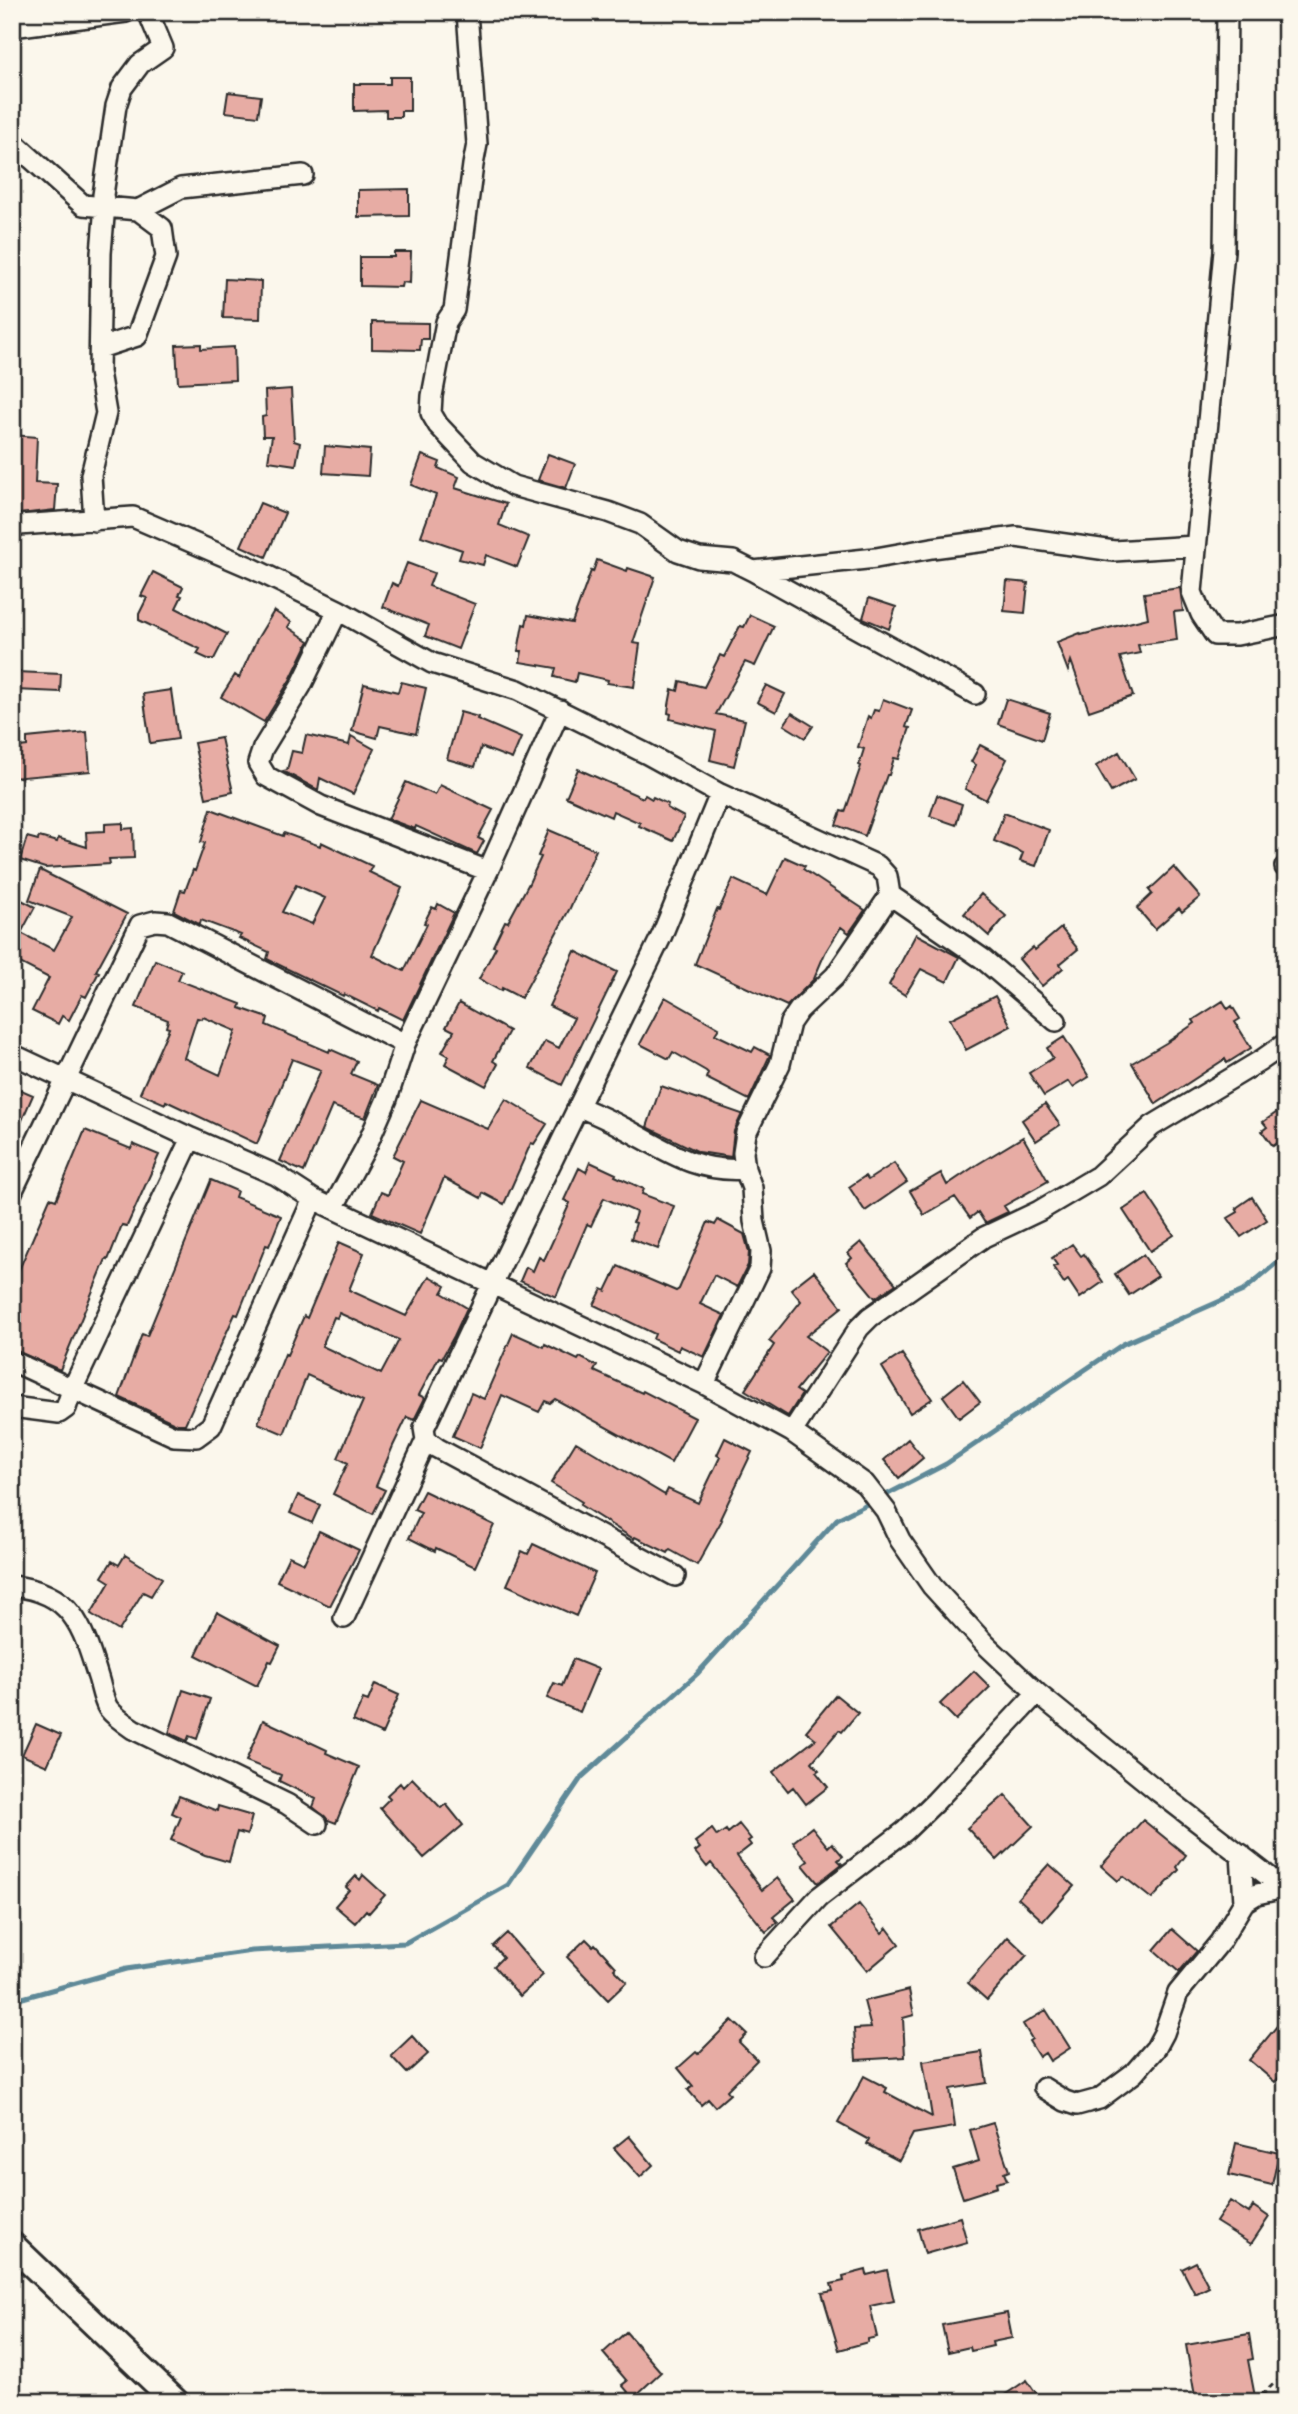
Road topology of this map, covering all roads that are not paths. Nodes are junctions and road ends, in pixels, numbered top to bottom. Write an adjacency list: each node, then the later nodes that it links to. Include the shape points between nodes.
1 (126, 12): 5 (street)
2 (148, 12): 8 (street, via 163,48 140,64 122,88)
3 (467, 12): 14 (street, via 477,144 454,310 446,321 432,396 434,419 473,462 513,486 608,512 639,524 678,551 733,561)
4 (1227, 12): 13 (street, via 1224,251)
5 (12, 27)
6 (12, 141): 8 (street, via 83,205)
7 (303, 175): 9 (street, via 181,188)
8 (105, 205): 9 (street); 10 (street)
9 (138, 210): 10 (street, via 162,228 166,257 137,336)
10 (100, 348): 11 (street, via 106,413 91,475)
11 (94, 521): 12 (street); 15 (street, via 133,517)
12 (12, 529)
13 (1195, 546): 14 (street, via 1114,551 1016,537); 16 (street, via 1192,592 1215,635)
14 (753, 571): 17 (street)
15 (338, 610): 18 (street, via 432,663 518,690); 20 (street, via 258,763 266,776 321,806)
16 (1286, 625)
17 (975, 694)
18 (560, 710): 19 (street); 20 (street)
19 (720, 794): 21 (street, via 878,866 887,876); 27 (street, via 662,935)
20 (488, 871): 24 (street)
21 (890, 895): 22 (street, via 983,959); 29 (street, via 835,976 790,1023 780,1065 746,1133)
22 (1056, 1021)
23 (1286, 1043): 38 (street, via 1152,1126 1098,1176 984,1237 870,1317)
24 (405, 1044): 26 (street, via 168,922 155,921 140,925); 32 (street, via 366,1147)
25 (12, 1054): 26 (street)
26 (66, 1077): 28 (street); 30 (street)
27 (580, 1107): 29 (street, via 703,1167); 33 (street)
28 (191, 1138): 31 (street, via 276,1175); 36 (street)
29 (745, 1169): 35 (street, via 752,1188 760,1269)
30 (12, 1192)
31 (313, 1199): 32 (street); 36 (street, via 211,1426 196,1437 174,1436)
32 (333, 1208): 33 (street)
33 (493, 1282): 35 (street); 39 (street, via 424,1428)
34 (12, 1361): 36 (street)
35 (705, 1384): 38 (street)
36 (72, 1390): 37 (street, via 66,1408 59,1413)
37 (12, 1407)
38 (792, 1432): 43 (street, via 865,1485 932,1586)
39 (426, 1440): 40 (street); 42 (street)
40 (675, 1576)
41 (12, 1586): 44 (street, via 52,1595 68,1609 88,1643 107,1706 119,1720 287,1804)
42 (344, 1618)
43 (1037, 1693): 45 (street); 48 (street, via 936,1802 818,1896)
44 (317, 1824)
45 (1241, 1854): 46 (street); 47 (street)
46 (1285, 1889): 47 (street, via 1257,1894)
47 (1244, 1902): 49 (street, via 1220,1942 1178,1993 1156,2048 1134,2073 1099,2099 1077,2105)
48 (764, 1957)
49 (1044, 2088)
50 (12, 2245): 51 (street)
51 (176, 2402)

